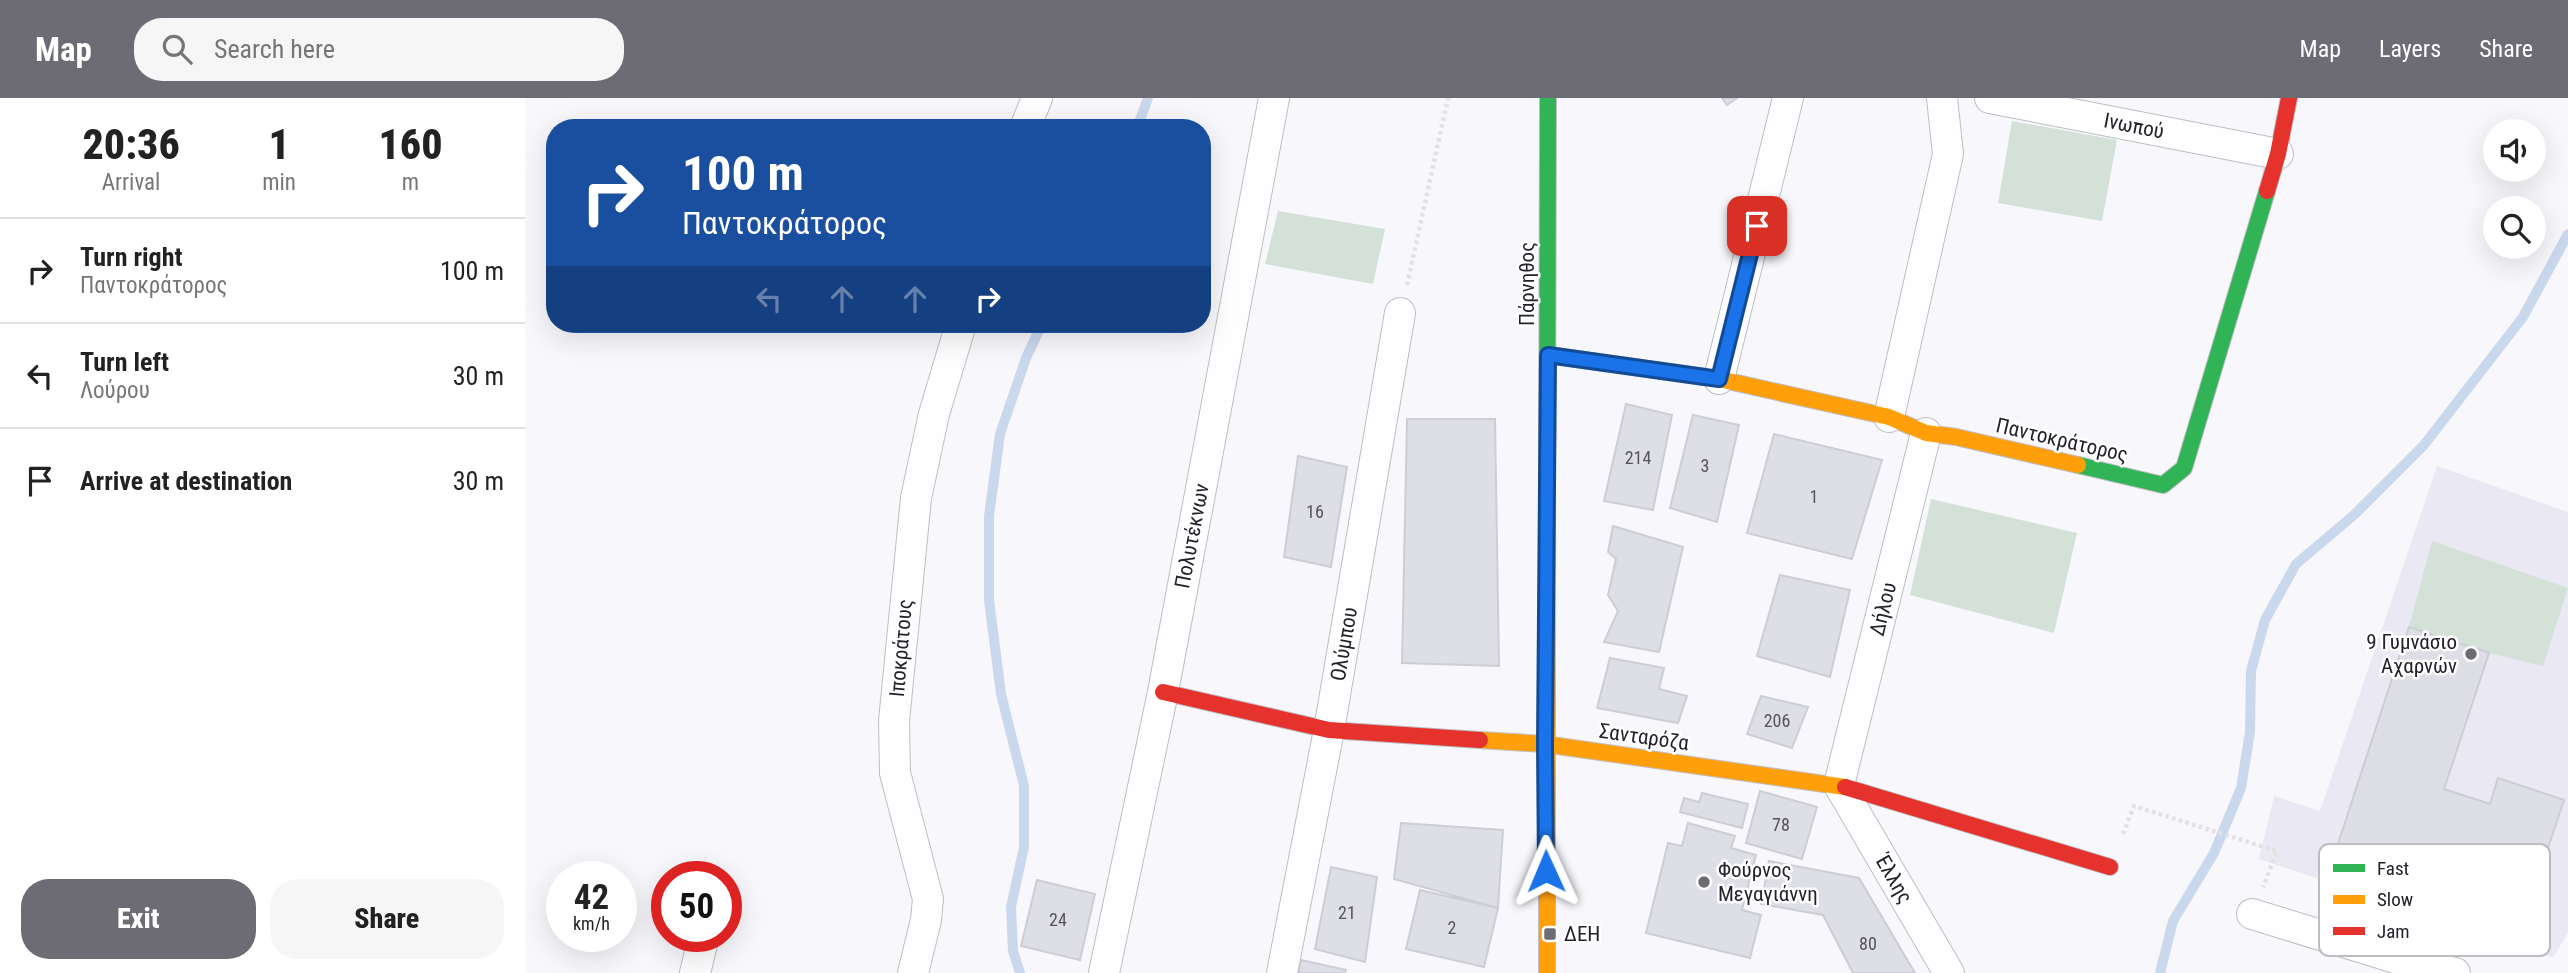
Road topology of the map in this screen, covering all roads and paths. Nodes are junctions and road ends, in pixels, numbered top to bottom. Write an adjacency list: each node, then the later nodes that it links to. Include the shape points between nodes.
1 (1037, 98): 9 (street)
2 (1274, 98): 17 (street, Πολυτέκνων)
3 (1448, 98): 11 (path)
4 (1548, 98): 13 (street, Πάρνηθος)
5 (1788, 98): 14 (street)
6 (1943, 98): 15 (street, via 1948,154)
7 (1990, 98): 10 (street, Ινωπού)
8 (2289, 98): 10 (street, Παντοκράτορος)
9 (1029, 119)
10 (2278, 154): 16 (street, Παντοκράτορος, via 2184,468 2163,485)
11 (1400, 313): 18 (street, Ολύμπου)
12 (958, 333): 27 (street, Ιποκράτους, via 916,498 894,721 895,773 928,899)
13 (1548, 355): 14 (street, Παντοκράτορος); 19 (street, Πάρνηθος)
14 (1719, 379): 15 (street, Παντοκράτορος)
15 (1889, 417): 16 (street, Παντοκράτορος)
16 (1926, 433): 20 (street, Δήλου)
17 (1163, 692): 18 (street, Σανταρόζα); 28 (street, Πολυτέκνων)
18 (1329, 730): 19 (street, Σανταρόζα); 29 (street, Ολύμπου)
19 (1545, 744): 20 (street, Σανταρόζα); 30 (street, Πάρνηθος)
20 (1839, 785): 21 (street, Σανταρόζα); 31 (street, Έλλης)
21 (2110, 867): 22 (path, via 2134,806 2257,844 2277,851)
22 (2252, 914): 23 (street)
23 (2319, 935)
24 (700, 952): 26 (street)
25 (2389, 956): 32 (street)
26 (695, 973)
27 (913, 973)
28 (1104, 973)
29 (1282, 973)
30 (1547, 973)
31 (1949, 973)
32 (2455, 973)

